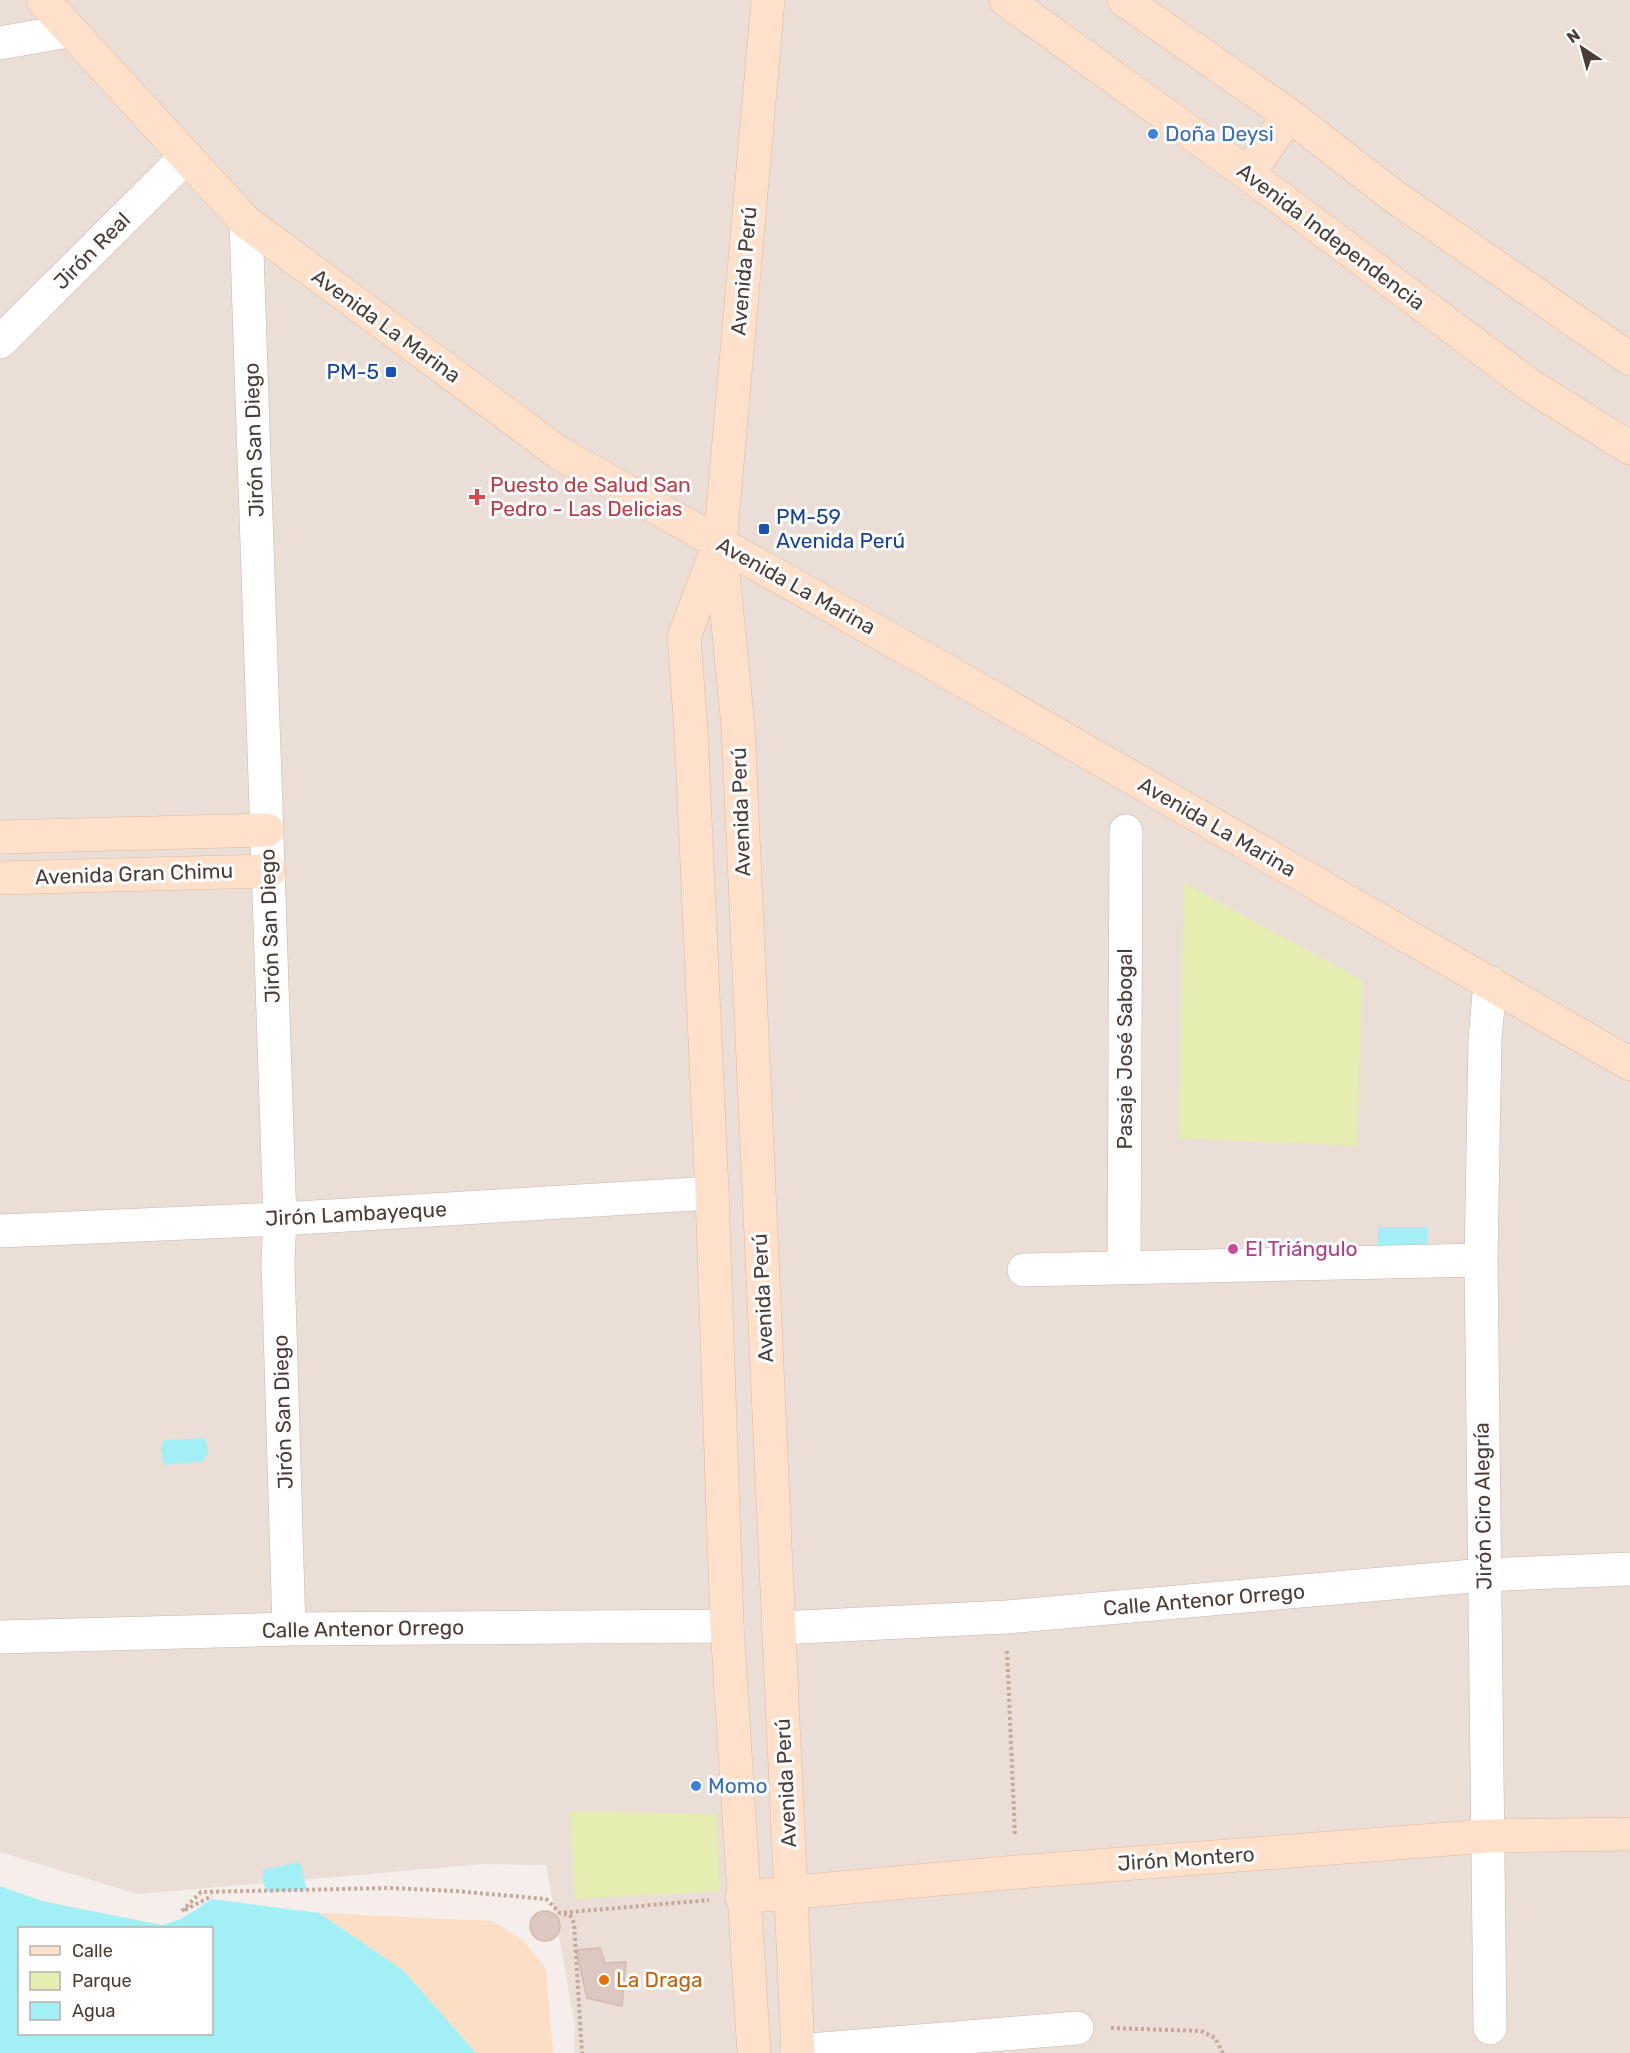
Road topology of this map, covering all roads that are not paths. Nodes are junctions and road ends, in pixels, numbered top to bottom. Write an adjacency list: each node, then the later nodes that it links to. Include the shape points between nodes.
1 (43, 0): 5 (street, Avenida La Marina)
2 (768, 0): 14 (street, Avenida Perú)
3 (1006, 0): 9 (street, Avenida Independencia)
4 (1124, 0): 7 (street)
5 (68, 31): 6 (street); 8 (street, Avenida La Marina)
6 (0, 43)
7 (1289, 115): 9 (street); 12 (street, via 1392,195)
8 (185, 158): 10 (street, Avenida La Marina); 11 (street, Jirón Real)
9 (1248, 174): 13 (street, Avenida Independencia, via 1531,386)
10 (246, 222): 14 (street, Avenida La Marina, via 559,453); 15 (street, Jirón San Diego)
11 (0, 342)
12 (1630, 359)
13 (1630, 448)
14 (720, 543): 20 (street, Avenida La Marina); 22 (street, Avenida Perú, via 684,637); 28 (street, Avenida Perú, via 738,726)
15 (267, 830): 17 (street, Avenida Gran Chimu); 18 (street, Jirón San Diego)
16 (1126, 831): 26 (street, Pasaje José Sabogal)
17 (0, 837)
18 (268, 871): 19 (street, Avenida Gran Chimu); 23 (street, Jirón San Diego)
19 (0, 878)
20 (1490, 983): 21 (street, Avenida La Marina); 25 (street, Jirón Ciro Alegría, via 1485,1040)
21 (1630, 1064)
22 (712, 1193): 23 (street, Jirón Lambayeque); 29 (street, Avenida Perú)
23 (280, 1219): 24 (street, Jirón Lambayeque); 34 (street, Jirón San Diego, via 278,1263)
24 (0, 1232)
25 (1481, 1260): 26 (street); 31 (street, Jirón Ciro Alegría)
26 (1124, 1268): 27 (street)
27 (1024, 1270)
28 (763, 1298): 29 (street); 33 (street, Avenida Perú)
29 (714, 1299): 32 (street, Avenida Perú)
30 (1630, 1569): 31 (street, Calle Antenor Orrego)
31 (1484, 1575): 33 (street, Calle Antenor Orrego, via 1006,1617); 37 (street, Jirón Ciro Alegría)
32 (727, 1626): 34 (street, Calle Antenor Orrego); 39 (street, Avenida Perú)
33 (779, 1628): 38 (street, Avenida Perú)
34 (290, 1629): 35 (street, Calle Antenor Orrego)
35 (0, 1637)
36 (1630, 1834): 37 (street, Jirón Montero)
37 (1488, 1836): 38 (street, Jirón Montero); 41 (street, Jirón Ciro Alegría)
38 (791, 1893): 39 (street, Jirón Montero); 42 (street, Avenida Perú)
39 (742, 1897): 43 (street, Avenida Perú)
40 (1077, 2028): 42 (street)
41 (1490, 2028)
42 (797, 2052)
43 (754, 2053)

